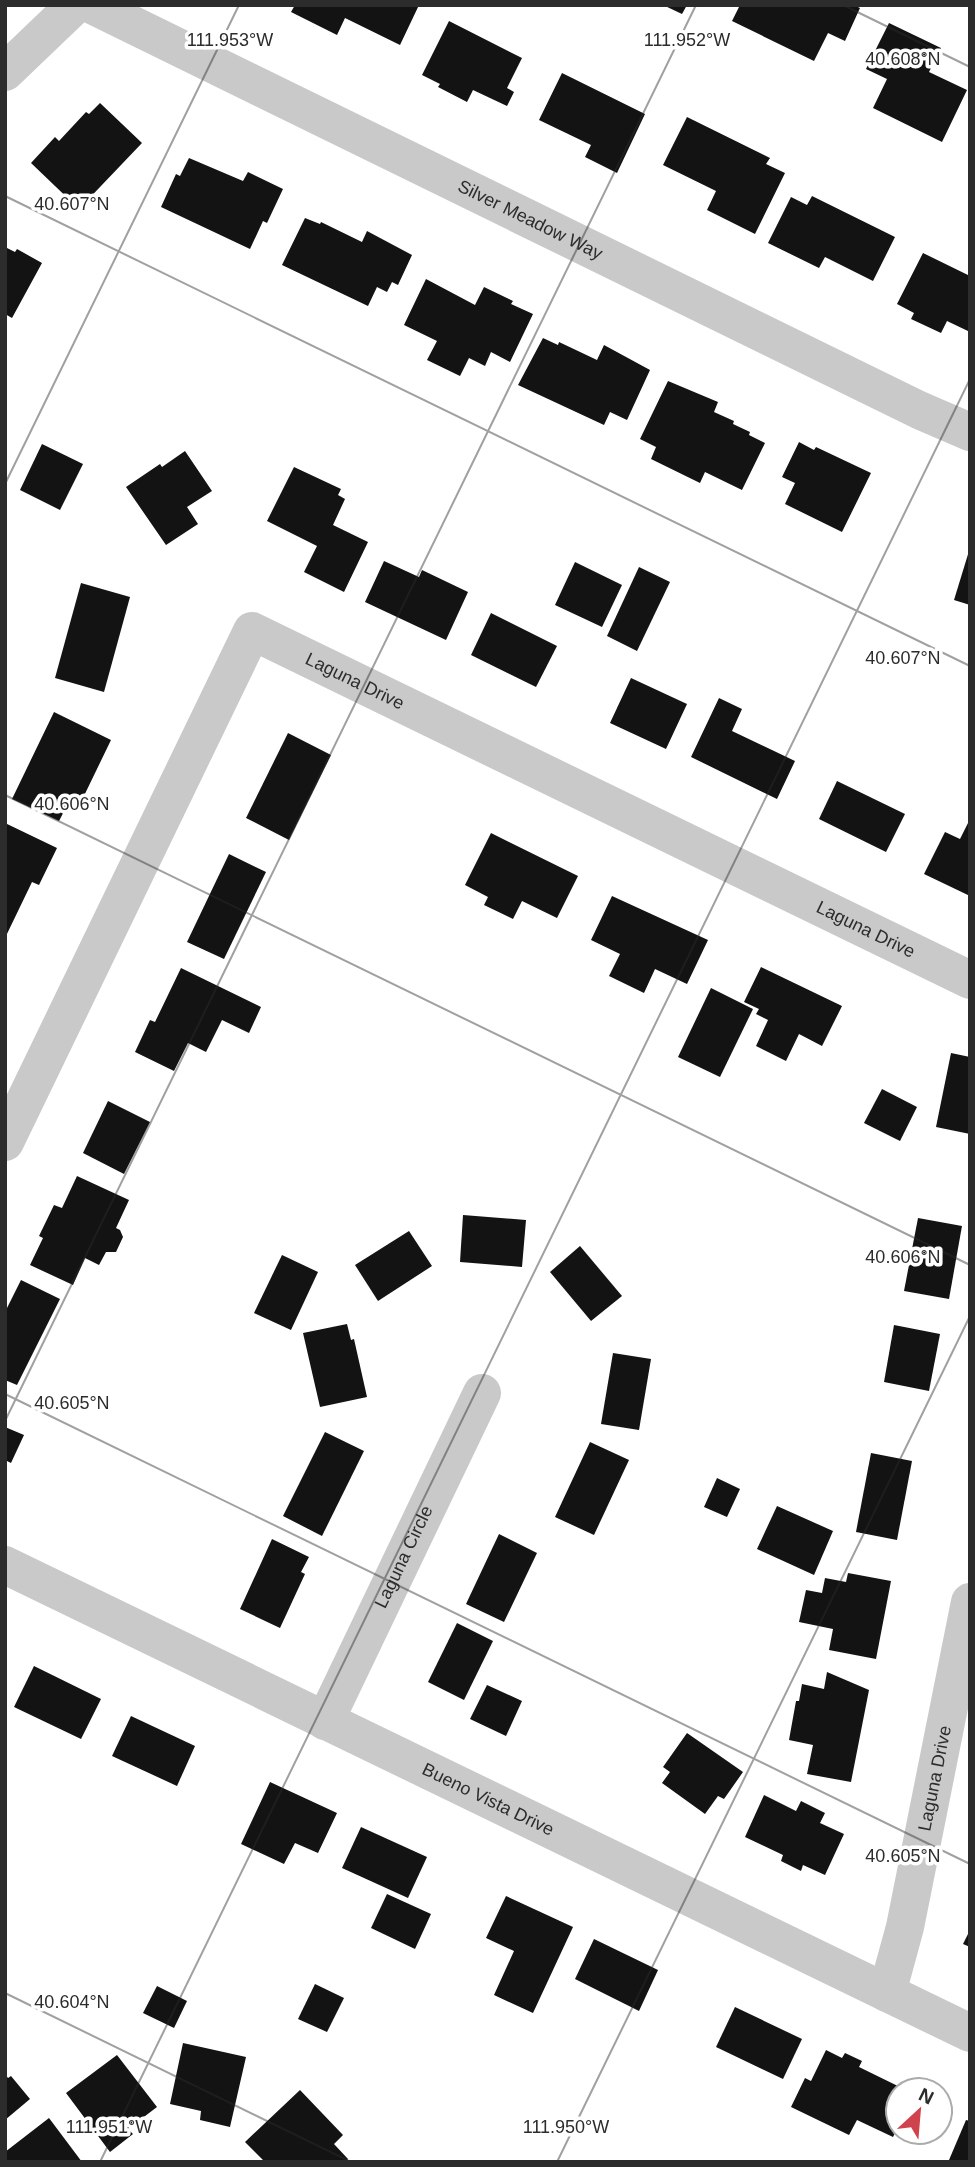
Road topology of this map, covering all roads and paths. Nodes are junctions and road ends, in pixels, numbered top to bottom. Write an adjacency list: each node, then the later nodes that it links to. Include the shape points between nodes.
1 (75, 5): 3 (street)
2 (93, 5): 4 (street, Silver Meadow Way)
3 (5, 72)
4 (970, 432)
5 (970, 980): 6 (street, Laguna Drive, via 252,631)
6 (5, 1142)
7 (482, 1393): 10 (street, Laguna Circle)
8 (5, 1565): 10 (street, Bueno Vista Drive)
9 (970, 1602): 11 (street, Laguna Drive, via 905,1927)
10 (325, 1721): 11 (street, Bueno Vista Drive)
11 (887, 1993): 12 (street, Bueno Vista Drive)
12 (970, 2034)

